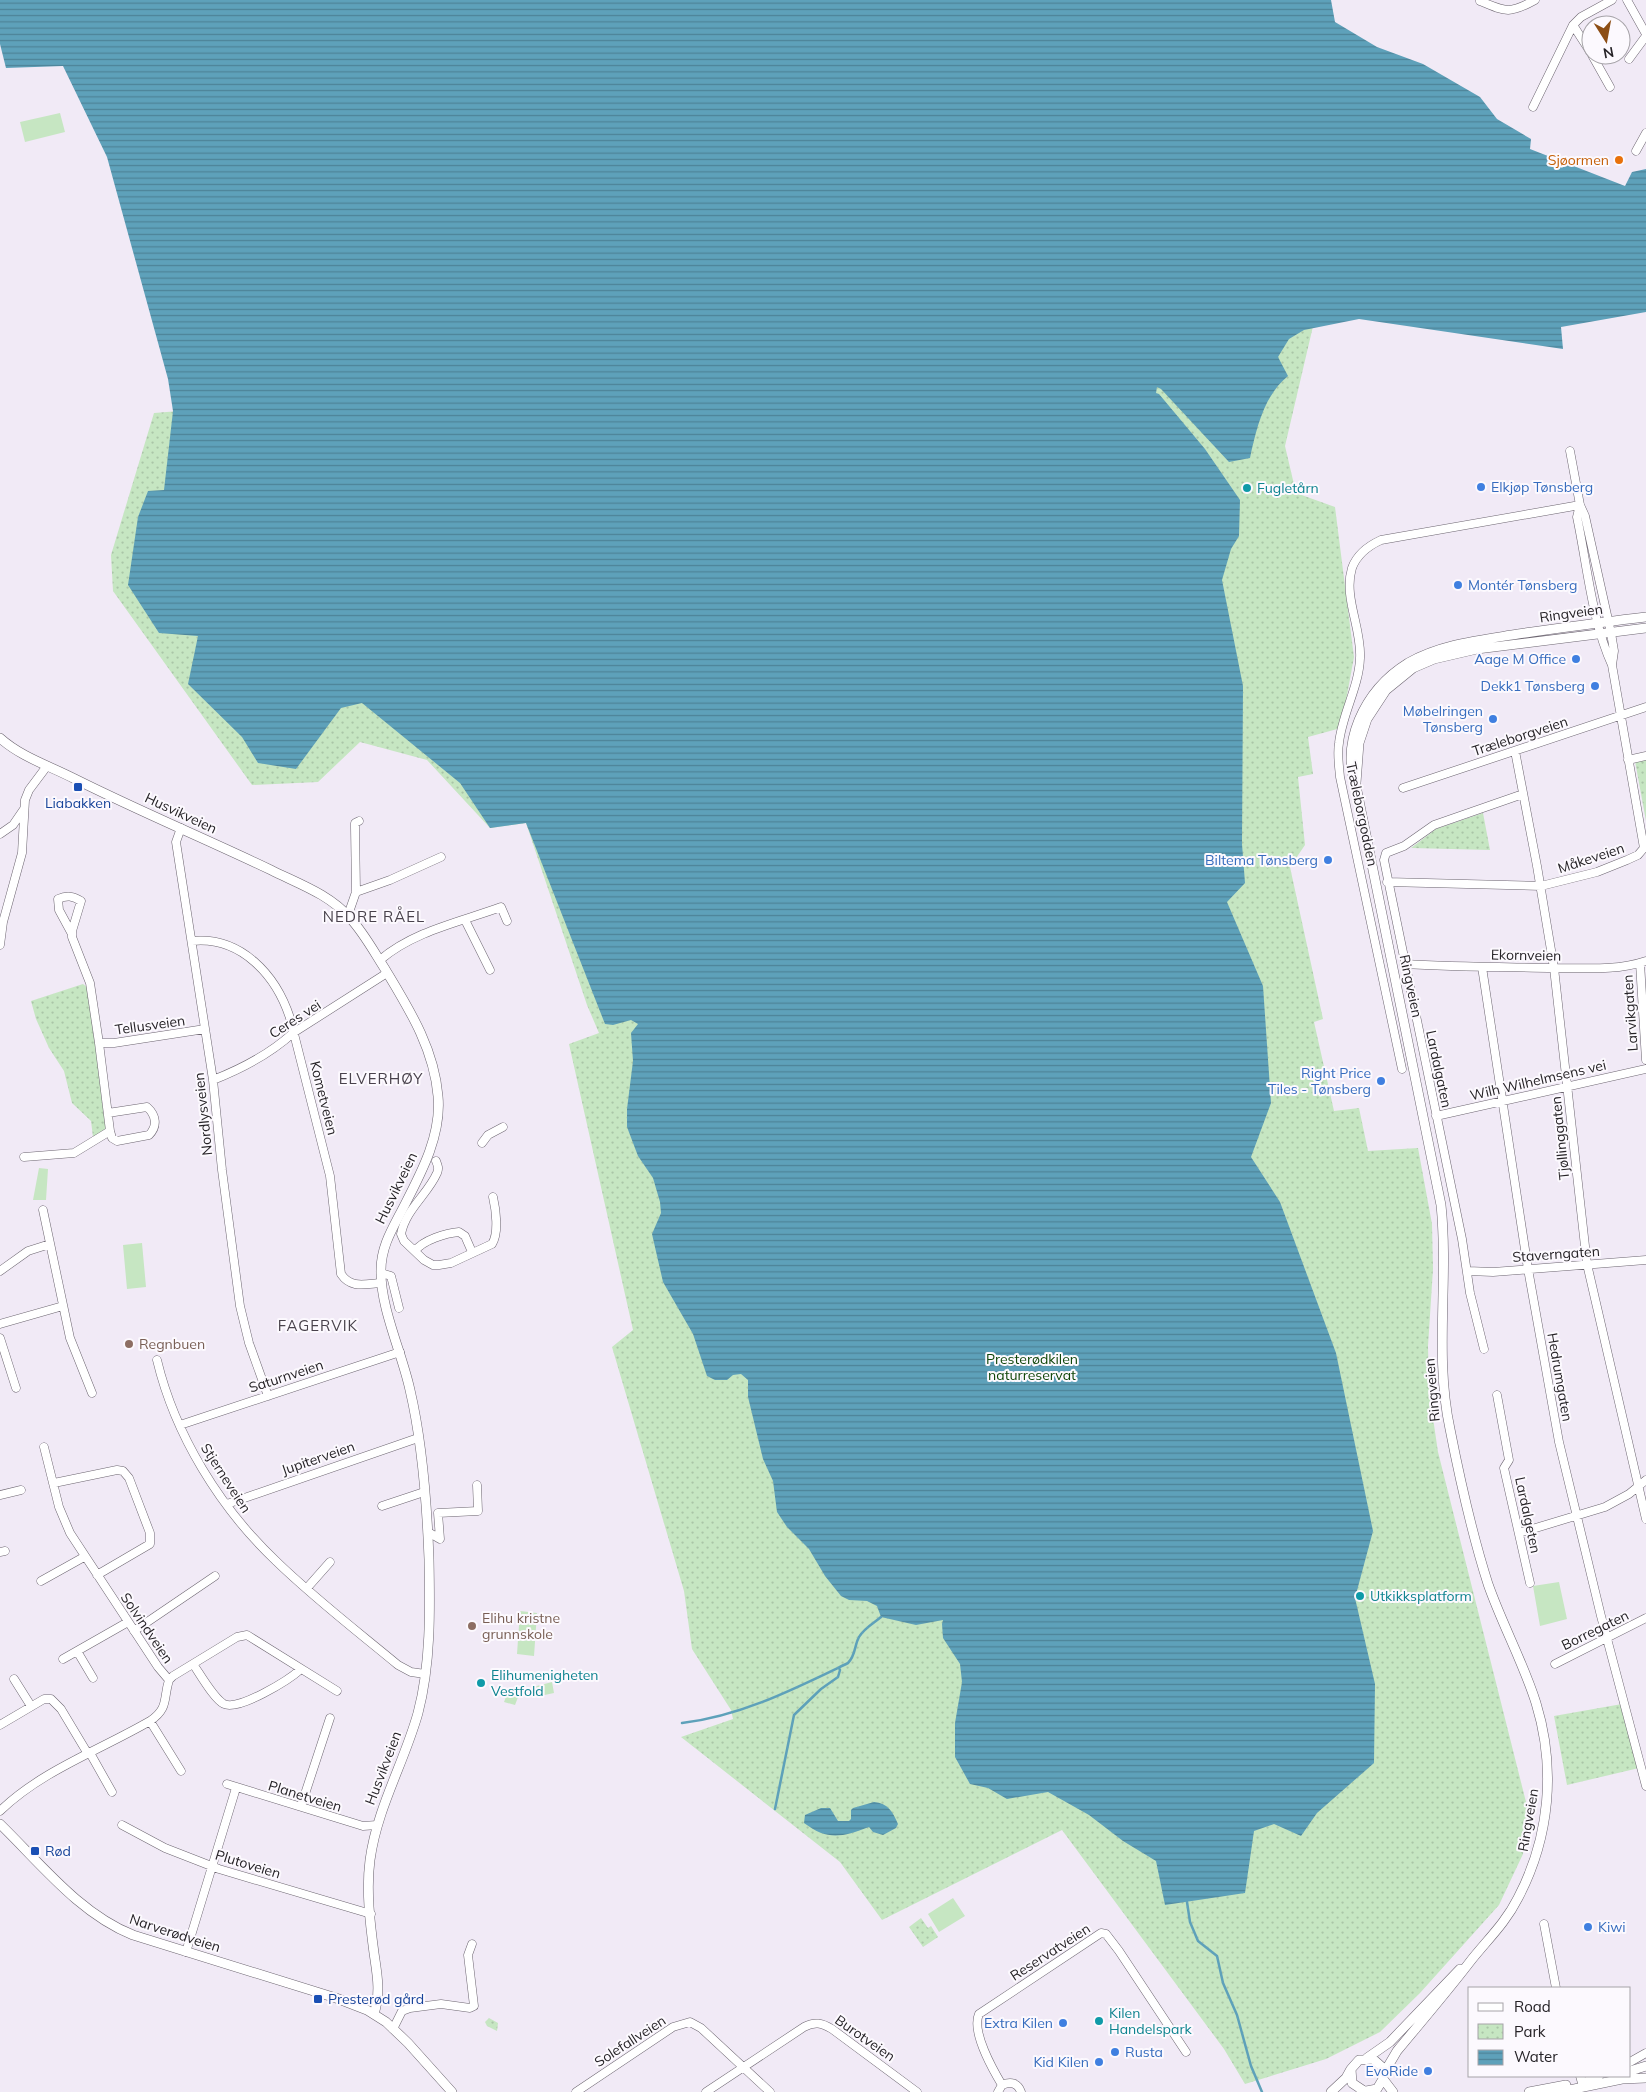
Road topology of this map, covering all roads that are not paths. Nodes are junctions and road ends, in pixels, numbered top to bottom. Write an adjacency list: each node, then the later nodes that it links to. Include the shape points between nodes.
1 (1535, 0): 4 (street, via 1513,10)
2 (1612, 0): 5 (street)
3 (1627, 0): 6 (street)
4 (1480, 1)
5 (1573, 24): 7 (street); 11 (street)
6 (1646, 35): 8 (street)
7 (1581, 37)
8 (1631, 56)
9 (1598, 65): 10 (street)
10 (1610, 87)
11 (1534, 107)
12 (1646, 133): 13 (street)
13 (1636, 151)
14 (1570, 451): 15 (street, Måkeveien)
15 (1580, 505): 17 (street, Måkeveien); 18 (street, Måkeveien, via 1577,517); 58 (street, Træleborgodden, via 1381,540 1366,548 1352,569 1350,587 1360,659 1338,757)
16 (1646, 617): 17 (main road, Ringveien)
17 (1608, 621): 18 (main road, Ringveien); 20 (street, Måkeveien)
18 (1598, 622): 21 (street, Måkeveien); 30 (main road, Ringveien, via 1460,645 1428,654 1403,667 1376,691 1357,726 1350,764)
19 (1646, 628): 20 (main road, Ringveien)
20 (1611, 633): 21 (main road, Ringveien); 22 (street, Måkeveien)
21 (1601, 634): 22 (street, Måkeveien); 30 (main road, Ringveien, via 1461,652 1413,668 1386,690 1367,719 1359,744)
22 (1612, 665): 24 (street, Måkeveien)
23 (1646, 707): 24 (street, Træleborgveien)
24 (1621, 715): 26 (street, Træleborgveien); 28 (street, Måkeveien)
25 (0, 738): 29 (main road, Husvikveien)
26 (1515, 751): 31 (street, Træleborgveien); 32 (street, Tjøllinggaten)
27 (1646, 756): 28 (street)
28 (1628, 760): 39 (street, Måkeveien, via 1644,848 1638,855 1597,872)
29 (47, 766): 33 (street, via 29,790); 35 (main road, Husvikveien)
30 (1356, 786): 151 (main road, Ringveien, via 1442,1205 1445,1264 1443,1385 1450,1428 1483,1566 1536,1702 1547,1755 1545,1819 1530,1872 1505,1920)
31 (1402, 788)
32 (1523, 794): 38 (street, Lardalgaten, via 1434,825 1404,846 1386,853); 39 (street, Tjøllinggaten)
33 (24, 809): 36 (street, via 13,825); 46 (street, via 22,853)
34 (359, 820): 40 (street, via 355,823)
35 (181, 828): 41 (main road, Husvikveien, via 320,894); 45 (street, Nordlysveien, via 176,842)
36 (0, 834)
37 (440, 857): 40 (street)
38 (1387, 882): 39 (street, Måkeveien); 49 (street, Lardalgaten)
39 (1541, 886): 51 (street, Tjøllinggaten)
40 (356, 892): 41 (street)
41 (348, 915): 47 (main road, Husvikveien)
42 (465, 920): 43 (street, via 501,907); 47 (street, via 416,937); 52 (street)
43 (507, 921)
44 (72, 934): 44 (street, Tellusveien, via 82,901 71,896 63,897 58,899 59,910); 56 (street, Tellusveien, via 90,983)
45 (192, 941): 54 (street, Nordlysveien); 55 (street, Kometveien, via 222,943 256,962 271,978 283,1000)
46 (0, 945)
47 (380, 960): 53 (main road, Husvikveien)
48 (1643, 962): 51 (street, Ekornveien, via 1613,969); 57 (street, Larvikgaten)
49 (1404, 964): 50 (street, Ekornveien); 64 (street, Lardalgaten)
50 (1482, 967): 51 (street, Ekornveien); 62 (street, Hedrumgaten)
51 (1554, 968): 61 (street, Tjøllinggaten)
52 (490, 970)
53 (387, 973): 55 (street, Ceres vei); 80 (main road, Husvikveien, via 427,1045 439,1108 433,1143 385,1245)
54 (204, 1030): 56 (street, Tellusveien); 60 (street, Nordlysveien)
55 (293, 1033): 60 (street, Ceres vei, via 283,1042); 81 (street, Kometveien, via 330,1176 341,1274 345,1281 353,1284)
56 (99, 1044): 63 (street, Tellusveien)
57 (1646, 1060)
58 (1402, 1069)
59 (1646, 1069): 61 (street, Wilh Wilhelmsens vei)
60 (213, 1080): 92 (street, Nordlysveien, via 240,1306)
61 (1567, 1087): 62 (street, Wilh Wilhelmsens vei); 76 (street, Tjøllinggaten)
62 (1502, 1101): 64 (street, Wilh Wilhelmsens vei); 77 (street, Hedrumgaten)
63 (108, 1113): 66 (street, Tellusveien); 66 (street, via 145,1107 155,1117 155,1126 149,1135 117,1140 112,1138)
64 (1436, 1116): 79 (street, Lardalgaten)
65 (503, 1127): 67 (street, via 488,1135)
66 (110, 1131): 68 (street, via 74,1154)
67 (482, 1144)
68 (24, 1157)
69 (436, 1161): 73 (street, via 436,1175 416,1202 402,1229 404,1241)
70 (493, 1197): 74 (street, via 495,1240 487,1247)
71 (43, 1210): 72 (street)
72 (50, 1244): 78 (street, via 28,1251); 82 (street)
73 (414, 1251): 74 (street, via 428,1263 439,1265 451,1263); 74 (street, via 444,1235 459,1232 465,1236)
74 (472, 1252)
75 (1646, 1260): 76 (street, Staverngaten)
76 (1587, 1264): 77 (street, Staverngaten); 99 (street, Tjøllinggaten)
77 (1528, 1269): 79 (street, Staverngaten); 105 (street, Hedrumgaten, via 1559,1442)
78 (0, 1271)
79 (1468, 1271): 86 (street, Lardalgaten)
80 (380, 1273): 81 (main road, Husvikveien); 83 (street, via 391,1276)
81 (381, 1283): 87 (main road, Husvikveien)
82 (63, 1306): 84 (street); 90 (street, via 74,1352)
83 (399, 1308)
84 (0, 1324)
85 (0, 1338): 89 (street)
86 (1484, 1349)
87 (400, 1352): 92 (street, Saturnveien); 94 (main road, Husvikveien)
88 (157, 1360): 93 (street, Stjerneveien)
89 (16, 1388)
90 (92, 1393)
91 (1497, 1395): 108 (street, Lardalgeten, via 1509,1460 1504,1468)
92 (268, 1396): 93 (street, Saturnveien)
93 (180, 1425): 103 (street, Stjerneveien, via 199,1463)
94 (418, 1438): 101 (main road, Husvikveien); 103 (street, Jupiterveien)
95 (44, 1447): 97 (street, Solvindveien)
96 (1646, 1480): 99 (street)
97 (54, 1483): 109 (street, Solvindveien, via 64,1521); 111 (street, via 117,1470 129,1478 150,1533 150,1544)
98 (477, 1485): 107 (street, via 478,1511 438,1513 440,1539)
99 (1638, 1487): 105 (street, via 1605,1507); 106 (street, Tjøllinggaten)
100 (21, 1490): 102 (street)
101 (424, 1492): 104 (street); 107 (main road, Husvikveien)
102 (0, 1495)
103 (226, 1504): 115 (street, Stjerneveien, via 276,1561)
104 (382, 1506)
105 (1576, 1515): 108 (street); 119 (street, Hedrumgaten)
106 (1646, 1519)
107 (428, 1532): 125 (main road, Husvikveien)
108 (1519, 1533): 114 (street, Lardalgeten)
109 (84, 1557): 111 (street, Solvindveien); 113 (street)
110 (330, 1562): 115 (street)
111 (97, 1575): 117 (street, Solvindveien)
112 (215, 1576): 118 (street)
113 (41, 1581)
114 (1530, 1583)
115 (307, 1588): 125 (street, Stjerneveien, via 398,1665 411,1672)
116 (1646, 1618): 119 (street, Borregaten)
117 (128, 1622): 118 (street, Solvindveien); 120 (street)
118 (134, 1631): 128 (street, Solvindveien)
119 (1607, 1638): 123 (street, Borregaten); 134 (street, Hedrumgaten)
120 (77, 1651): 121 (street); 127 (street)
121 (64, 1659)
122 (193, 1664): 124 (street, via 237,1637 247,1635); 124 (street, via 218,1700 232,1706 291,1678); 128 (street)
123 (1555, 1664)
124 (301, 1669): 129 (street)
125 (425, 1674): 145 (main road, Husvikveien, via 415,1723)
126 (14, 1678): 130 (street)
127 (92, 1678)
128 (168, 1680): 132 (street, Solvindveien, via 164,1707)
129 (337, 1691)
130 (31, 1706): 133 (street); 135 (street, via 46,1698 55,1701)
131 (330, 1718): 141 (street)
132 (150, 1721): 135 (street, Solvindveien); 136 (street)
133 (0, 1725)
134 (1642, 1752): 138 (street, Hedrumgaten)
135 (89, 1754): 140 (street); 142 (street, Solvindveien, via 25,1789)
136 (181, 1771)
137 (227, 1784): 139 (street, Planetveien)
138 (1646, 1786)
139 (236, 1788): 141 (street, Planetveien); 146 (street)
140 (112, 1792)
141 (300, 1806): 145 (street, Planetveien, via 363,1826)
142 (0, 1812)
143 (0, 1824): 150 (main road, Narverødveien, via 101,1919 133,1935)
144 (122, 1825): 146 (street, Plutoveien, via 165,1848)
145 (376, 1825): 147 (main road, Husvikveien, via 369,1869)
146 (213, 1866): 147 (street, Plutoveien); 150 (street)
147 (371, 1914): 153 (main road, Husvikveien, via 379,1988)
148 (1544, 1924): 152 (street)
149 (472, 1944): 154 (street, via 468,1955 474,2006 441,2004 410,2008 402,2011)
150 (186, 1952): 153 (main road, Narverødveien, via 336,1998)
151 (1468, 1964): 157 (main road, Ringveien, via 1458,1970 1390,2042); 163 (main road, Ringveien, via 1396,2051)
152 (1556, 1987)
153 (374, 2014): 154 (main road, Narverødveien)
154 (393, 2028): 169 (main road, Narverødveien)
155 (1186, 2052): 168 (street, Reservatveien, via 1119,1951 1106,1934 1101,1933 979,2014 976,2024)
156 (1646, 2052): 158 (street)
157 (1367, 2058): 161 (main road, Ringveien, via 1359,2060); 163 (main road, via 1378,2062)
158 (1631, 2061)
159 (1646, 2066): 162 (main road)
160 (744, 2067): 170 (street, Solefallveien, via 690,2022 673,2027); 171 (street, Burotveien); 172 (street); 173 (street, Burotveien, via 820,2019)
161 (1351, 2069): 175 (main road); 176 (main road, Ringveien, via 1352,2083)
162 (1631, 2071)
163 (1384, 2076): 176 (main road, Ringveien, via 1377,2089); 177 (main road)
164 (1593, 2077): 167 (street)
165 (1602, 2077): 167 (main road)
166 (1646, 2078): 179 (main road, via 1622,2079)
167 (1580, 2079): 178 (main road)
168 (1000, 2088): 174 (street, via 1014,2084)
169 (452, 2092)
170 (576, 2092)
171 (706, 2092)
172 (770, 2092)
173 (918, 2092)
174 (1021, 2092)
175 (1331, 2092)
176 (1364, 2092)
177 (1393, 2092)
178 (1529, 2092)
179 (1560, 2092)

